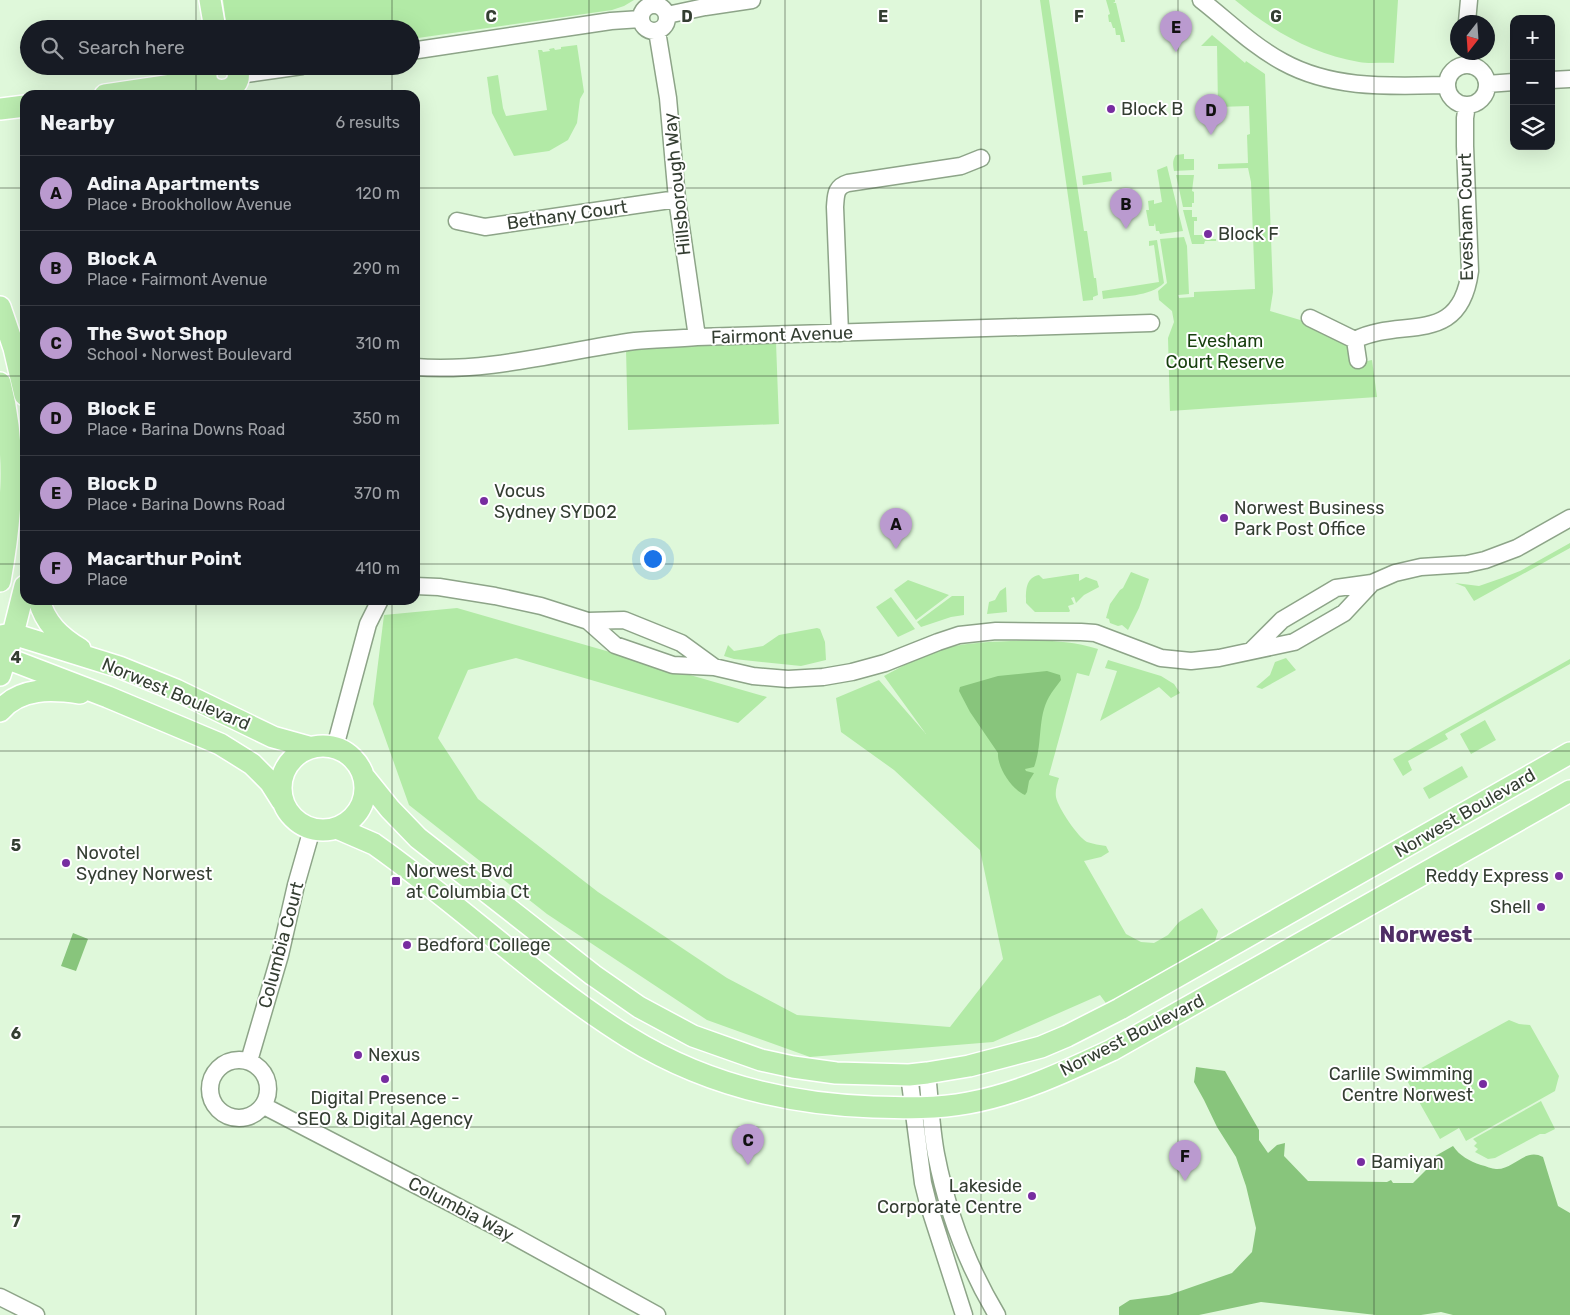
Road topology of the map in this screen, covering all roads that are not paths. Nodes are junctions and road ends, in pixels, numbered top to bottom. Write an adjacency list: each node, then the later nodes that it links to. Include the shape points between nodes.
1 (210, 0): 9 (main road)
2 (752, 0): 6 (street)
3 (1201, 0): 21 (street, via 1267,52 1306,72 1330,80 1378,87)
4 (1469, 0): 7 (street)
5 (652, 2): 6 (street); 8 (street, via 642,12)
6 (667, 15): 10 (street, via 666,24)
7 (1467, 15)
8 (641, 19): 10 (street, via 647,29); 11 (street)
9 (213, 20)
10 (657, 31): 29 (street, Hillsborough Way, via 668,98)
11 (420, 50)
12 (1466, 60): 21 (street, via 1455,69)
13 (1468, 60): 20 (street)
14 (198, 75): 22 (main road)
15 (208, 75): 23 (main road)
16 (237, 75): 24 (main road, via 236,83)
17 (1570, 79): 18 (street)
18 (1555, 80)
19 (1510, 82): 20 (street)
20 (1487, 84): 25 (street, via 1479,101)
21 (1447, 85): 25 (street, via 1451,97)
22 (128, 90)
23 (215, 90)
24 (226, 90)
25 (1467, 105): 36 (street, Evesham Court, via 1468,288 1444,318 1433,324 1376,331)
26 (20, 107): 27 (main road)
27 (0, 109)
28 (981, 158): 34 (street, via 961,166 842,184 835,207)
29 (677, 199): 30 (street, Bethany Court, via 485,227); 35 (street, Hillsborough Way)
30 (457, 221)
31 (0, 307): 39 (main road)
32 (1310, 318): 36 (street)
33 (1151, 322): 34 (street, Fairmont Avenue)
34 (840, 334): 35 (street, Fairmont Avenue)
35 (697, 337): 38 (street, Fairmont Avenue, via 636,341 500,364)
36 (1355, 340): 37 (street)
37 (1358, 360)
38 (420, 367)
39 (20, 374)
40 (0, 382): 42 (main road, via 6,405 11,476 10,511)
41 (1570, 518): 43 (street, via 1502,555 1467,564 1408,569)
42 (0, 581)
43 (1372, 583): 50 (street, via 1344,612 1294,642); 50 (street, via 1336,588 1282,620)
44 (420, 586): 48 (street, via 495,596)
45 (20, 599): 49 (main road)
46 (41, 605): 52 (main road, via 46,618 60,635)
47 (378, 605): 57 (street, via 368,624)
48 (588, 621): 53 (street, via 624,620 681,643); 53 (street, via 615,645 673,665)
49 (6, 635): 51 (main road); 52 (main road, Norwest Boulevard)
50 (1252, 650): 53 (street, via 1206,660 1176,661 1145,653 1095,633 996,631 959,635 885,663 823,677 753,676)
51 (2, 662): 54 (main road, Norwest Boulevard)
52 (119, 667): 56 (main road, Norwest Boulevard, via 176,690 273,737)
53 (714, 667)
54 (108, 697): 55 (main road, via 41,691 20,696); 61 (main road, Norwest Boulevard, via 220,744 252,764 270,782)
55 (0, 711)
56 (309, 747): 57 (main road); 61 (main road, via 298,752 285,768 281,782)
57 (335, 747): 59 (main road, via 352,757)
58 (1570, 753): 65 (main road, Norwest Boulevard, via 1067,1036 1008,1057)
59 (364, 778): 62 (main road, via 365,793 359,812); 65 (main road, Norwest Boulevard, via 418,838 593,976 639,1007 693,1036 761,1060 793,1067 836,1073)
60 (1570, 791): 67 (main road, Norwest Boulevard, via 1112,1050 1066,1071 995,1096 968,1103)
61 (282, 802): 63 (main road, via 300,824)
62 (337, 828): 63 (main road); 67 (main road, Norwest Boulevard, via 374,844 578,1002 629,1038 668,1059 710,1077 782,1097 819,1104)
63 (312, 829): 64 (street, Columbia Court)
64 (249, 1061): 66 (street, via 262,1070 268,1080); 66 (street, via 231,1061 217,1070 211,1083 212,1100 221,1112 238,1118 250,1116)
65 (918, 1074): 67 (street)
66 (264, 1106): 70 (street, Columbia Way, via 512,1235)
67 (922, 1108): 71 (street, via 919,1162 928,1203); 72 (street, via 943,1188 967,1258)
68 (0, 1297): 69 (street)
69 (36, 1315)
70 (657, 1315)
71 (964, 1315)
72 (997, 1315)

